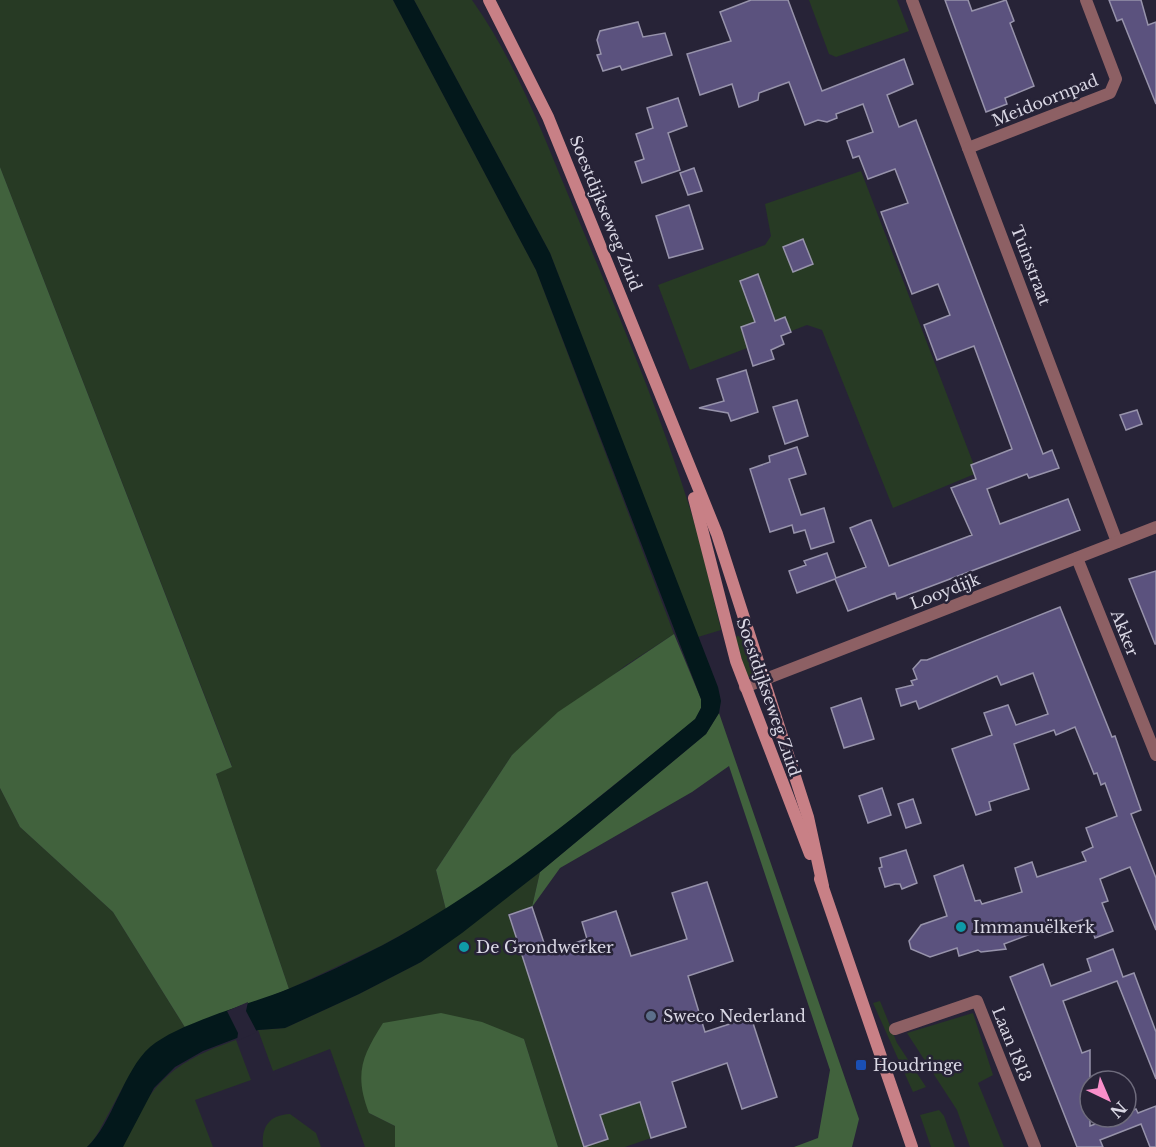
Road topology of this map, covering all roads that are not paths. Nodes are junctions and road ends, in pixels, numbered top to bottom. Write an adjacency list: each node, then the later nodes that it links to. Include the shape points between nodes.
1 (489, 0): 5 (main road, Soestdijkseweg Zuid, via 548,117)
2 (912, 0): 4 (street, Tuinstraat)
3 (1086, 0): 4 (street, Meidoornpad, via 1116,79 1110,93)
4 (968, 148): 7 (street, Tuinstraat)
5 (680, 445): 9 (main road, Soestdijkseweg Zuid, via 717,534); 10 (main road, Soestdijkseweg Zuid, via 728,633)
6 (1156, 527): 7 (street, Looydijk)
7 (1117, 542): 8 (street, Looydijk)
8 (1077, 558): 9 (street, Looydijk); 11 (street, Akker)
9 (762, 680): 10 (street, Looydijk); 12 (main road, Soestdijkseweg Zuid, via 808,817)
10 (746, 687): 12 (main road, Soestdijkseweg Zuid)
11 (1156, 755)
12 (823, 886): 14 (main road, Soestdijkseweg Zuid)
13 (895, 1029): 15 (street, Laan 1813, via 977,1001)
14 (912, 1147)
15 (1035, 1147)

